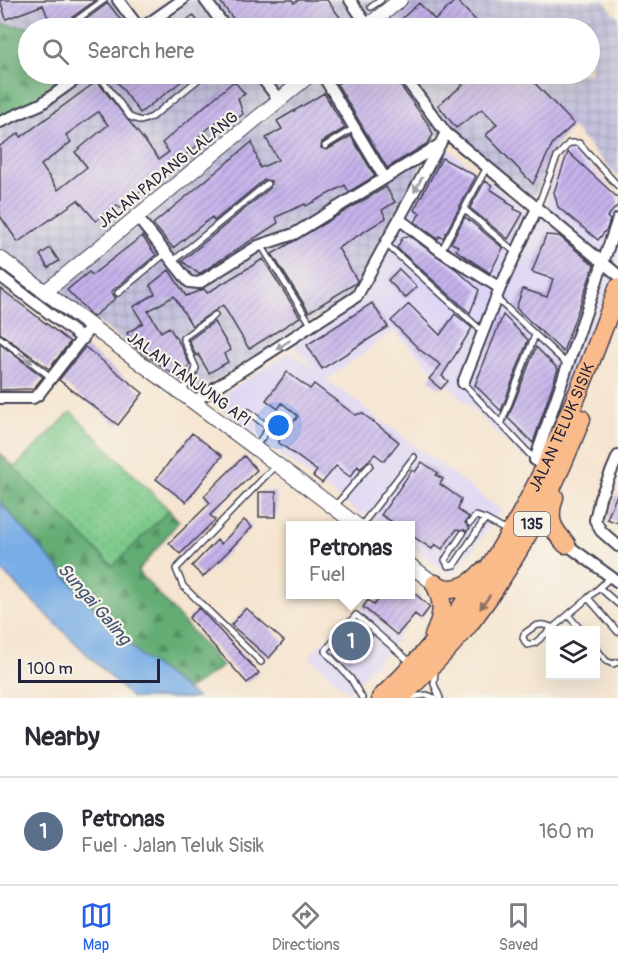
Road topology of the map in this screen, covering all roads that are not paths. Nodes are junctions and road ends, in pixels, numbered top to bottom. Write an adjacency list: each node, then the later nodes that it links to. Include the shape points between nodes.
1 (104, 0): 9 (lane)
2 (118, 0): 10 (street)
3 (182, 0): 11 (street)
4 (205, 0): 12 (street)
5 (350, 0): 13 (street)
6 (381, 0): 8 (lane)
7 (400, 0): 14 (street)
8 (371, 7)
9 (79, 18)
10 (132, 18)
11 (155, 18)
12 (218, 18)
13 (361, 18)
14 (379, 18)
15 (69, 84): 23 (street, via 41,104)
16 (105, 84): 17 (lane, via 130,117 141,121 152,117)
17 (193, 84)
18 (267, 84): 22 (street)
19 (299, 84): 22 (street, JALAN PADANG LALANG)
20 (327, 84): 24 (street)
21 (409, 84): 25 (street)
22 (279, 100): 34 (street, JALAN PADANG LALANG)
23 (0, 122)
24 (354, 128): 27 (lane); 29 (street)
25 (446, 134): 26 (street); 28 (street)
26 (440, 144): 29 (street); 35 (street, one-way to 35)
27 (325, 146)
28 (487, 167): 32 (street); 33 (lane)
29 (384, 177): 38 (street, via 294,234)
30 (267, 184): 41 (lane)
31 (618, 186): 32 (lane, via 579,143 569,143 557,157)
32 (537, 208): 40 (street); 43 (street)
33 (464, 209): 39 (lane); 40 (lane)
34 (137, 217): 41 (street); 48 (street, JALAN PADANG LALANG)
35 (399, 219): 37 (street); 39 (street)
36 (618, 219): 43 (street)
37 (386, 244): 54 (street, via 357,296); 55 (lane)
38 (261, 245): 41 (street, via 199,283 189,282); 54 (lane)
39 (441, 251): 46 (street)
40 (515, 252): 46 (street)
41 (169, 257): 49 (lane)
42 (0, 258): 48 (street, JALAN TANJUNG API)
43 (603, 261): 44 (street); 52 (street)
44 (618, 275)
45 (0, 276): 56 (street)
46 (500, 288): 50 (street)
47 (618, 288): 53 (main road, JALAN TELUK SISIK / 135)
48 (45, 292): 56 (street, JALAN TANJUNG API)
49 (118, 292)
50 (496, 299): 55 (street); 57 (lane)
51 (215, 315): 63 (lane, via 183,338 196,368)
52 (586, 316): 53 (street); 59 (street)
53 (612, 323): 60 (main road, JALAN TELUK SISIK / 135); 71 (main road, JALAN TELUK SISIK / 135)
54 (312, 326): 65 (street, one-way to 65)
55 (483, 332): 62 (street)
56 (86, 334): 61 (street); 63 (street, JALAN TANJUNG API)
57 (535, 335): 59 (lane); 67 (lane)
58 (0, 338): 61 (lane, one-way to 61)
59 (568, 365): 60 (street); 72 (street)
60 (587, 374): 72 (main road, JALAN TELUK SISIK / 135)
61 (52, 378): 64 (street, via 33,398)
62 (463, 383): 67 (lane)
63 (180, 393): 65 (street, JALAN TANJUNG API)
64 (0, 398)
65 (193, 402): 68 (street, JALAN TANJUNG API)
66 (249, 412): 68 (lane, via 269,428)
67 (501, 424): 72 (lane)
68 (255, 447): 73 (street, JALAN TANJUNG API)
69 (618, 456): 83 (street, via 595,520)
70 (414, 457): 78 (lane)
71 (566, 458): 82 (main road, via 549,519); 87 (main road, JALAN TELUK SISIK / 135)
72 (541, 463): 81 (main road, JALAN TELUK SISIK / 135)
73 (277, 464): 75 (street, JALAN TANJUNG API); 100 (lane, via 176,569 183,586)
74 (370, 465): 75 (lane)
75 (334, 507): 77 (street, JALAN TANJUNG API)
76 (485, 519): 79 (lane, via 476,516); 80 (lane, via 454,565 448,566 445,560); 81 (lane)
77 (354, 521)
78 (363, 521)
79 (470, 523)
80 (463, 533)
81 (512, 533): 84 (main road, JALAN TELUK SISIK / 135)
82 (566, 544): 86 (street); 87 (main road, via 540,537)
83 (618, 546)
84 (501, 550): 88 (main road, via 466,584 444,590); 99 (main road, JALAN TELUK SISIK / 135, via 462,610)
85 (415, 569): 88 (street)
86 (615, 580): 89 (lane)
87 (500, 581): 97 (main road, JALAN TELUK SISIK / 135, one-way to 97)
88 (435, 584): 99 (main road, via 441,596 442,617)
89 (601, 589): 90 (lane); 91 (lane)
90 (588, 598): 92 (lane); 96 (lane)
91 (618, 604)
92 (568, 615): 93 (lane); 94 (lane)
93 (555, 626)
94 (577, 626)
95 (553, 628): 95 (lane, via 540,624 533,627 524,634 525,642 535,644)
96 (618, 632)
97 (444, 653): 104 (main road, JALAN TELUK SISIK / 135); 107 (lane, via 433,675)
98 (600, 653): 101 (lane, via 606,661)
99 (419, 659): 102 (lane, via 356,615 325,651 351,679); 103 (main road, JALAN TELUK SISIK / 135)
100 (261, 662)
101 (618, 662)
102 (362, 698)
103 (381, 698)
104 (400, 698)
105 (408, 698): 106 (lane, via 419,694)
106 (435, 698)
107 (440, 698)

